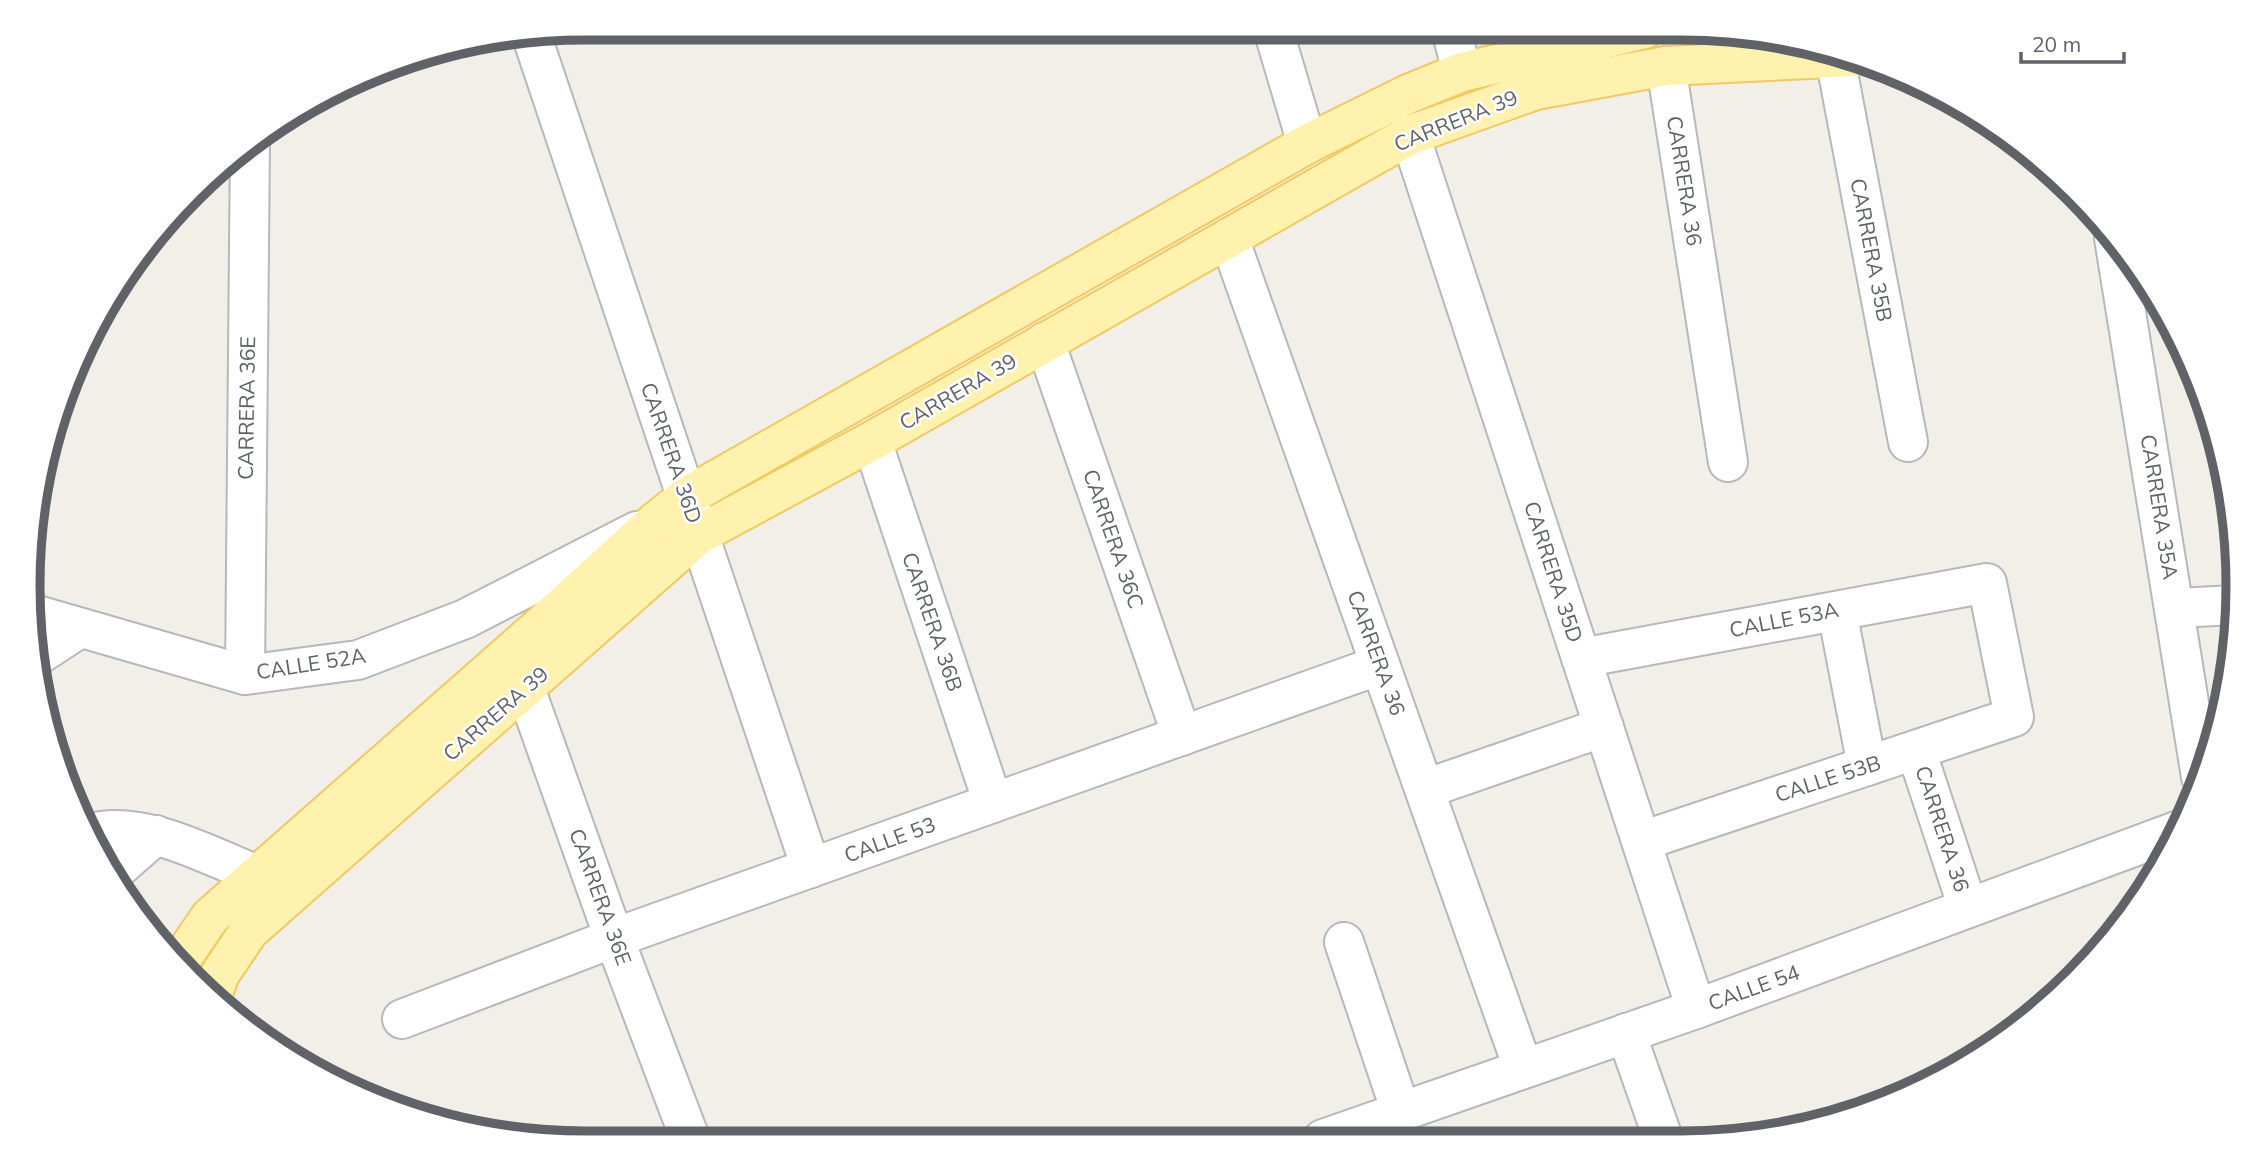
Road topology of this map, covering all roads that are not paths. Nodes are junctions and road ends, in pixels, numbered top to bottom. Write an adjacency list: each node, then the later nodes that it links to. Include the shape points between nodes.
1 (1276, 40): 10 (street)
2 (1454, 40): 8 (street)
3 (1598, 40): 8 (main road, CARRERA 39)
4 (534, 43): 18 (street, CARRERA 36D)
5 (1819, 58): 6 (main road, CARRERA 39)
6 (1666, 66): 9 (main road, CARRERA 39, via 1536,90); 17 (street, CARRERA 36)
7 (1844, 66): 16 (street, CARRERA 35B)
8 (1462, 72): 10 (main road, CARRERA 39)
9 (1409, 135): 12 (main road, CARRERA 39); 28 (street, CARRERA 35D)
10 (1307, 144): 18 (main road, CARRERA 39)
11 (250, 156): 30 (street, CARRERA 36E)
12 (1229, 238): 14 (main road, CARRERA 39); 29 (street, CARRERA 36)
13 (2118, 261): 22 (street, CARRERA 35A)
14 (1045, 342): 15 (main road, CARRERA 39); 34 (street, CARRERA 36C)
15 (872, 441): 20 (main road, CARRERA 39); 39 (street, CARRERA 36B)
16 (1908, 442)
17 (1728, 461)
18 (685, 497): 19 (main road, CARRERA 39); 20 (street, CARRERA 36D)
19 (654, 522): 27 (main road, CARRERA 39); 30 (street, CALLE 52A, via 465,619 358,660)
20 (698, 535): 31 (main road, CARRERA 39); 45 (street, CARRERA 36D)
21 (2225, 606): 22 (street)
22 (2175, 608): 36 (street, CARRERA 35A)
23 (1837, 611): 28 (street, CALLE 53A); 32 (street, CALLE 53A, via 1987,583); 37 (street)
24 (41, 616): 25 (street, CALLE 52A)
25 (80, 628): 26 (street); 30 (street, CALLE 52A)
26 (44, 651)
27 (511, 652): 31 (street, CARRERA 36E); 46 (main road, CARRERA 39)
28 (1581, 658): 33 (street, CARRERA 35D)
29 (1380, 665): 34 (street, CALLE 53); 38 (street, CARRERA 36)
30 (245, 675)
31 (526, 688): 48 (street, CARRERA 36E); 51 (main road, CARRERA 39, via 249,931)
32 (2014, 717): 35 (street, CALLE 53B)
33 (1604, 727): 38 (street); 43 (street, CARRERA 35D)
34 (1182, 736): 39 (street, CALLE 53)
35 (1916, 750): 37 (street, CALLE 53B); 47 (street, CARRERA 36)
36 (2198, 757)
37 (1867, 766): 43 (street, CALLE 53B)
38 (1425, 789): 55 (street, CARRERA 36)
39 (993, 803): 45 (street, CALLE 53)
40 (98, 831): 41 (street)
41 (156, 835): 44 (street); 46 (street)
42 (2166, 835): 47 (street, CALLE 54)
43 (1642, 841): 52 (street, CARRERA 35D)
44 (119, 867)
45 (811, 868): 48 (street, CALLE 53)
46 (257, 875): 50 (main road, CARRERA 39, via 209,917)
47 (1968, 908): 52 (street, CALLE 54)
48 (614, 938): 53 (street, CALLE 53); 57 (street, CARRERA 36E)
49 (1344, 942): 56 (street)
50 (184, 954)
51 (216, 986)
52 (1696, 1009): 54 (street, CALLE 54)
53 (402, 1019)
54 (1626, 1033): 55 (street, CALLE 54); 59 (street)
55 (1523, 1068): 56 (street, CALLE 54)
56 (1401, 1112): 58 (street, CALLE 54)
57 (687, 1131)
58 (1346, 1131)
59 (1661, 1131)

